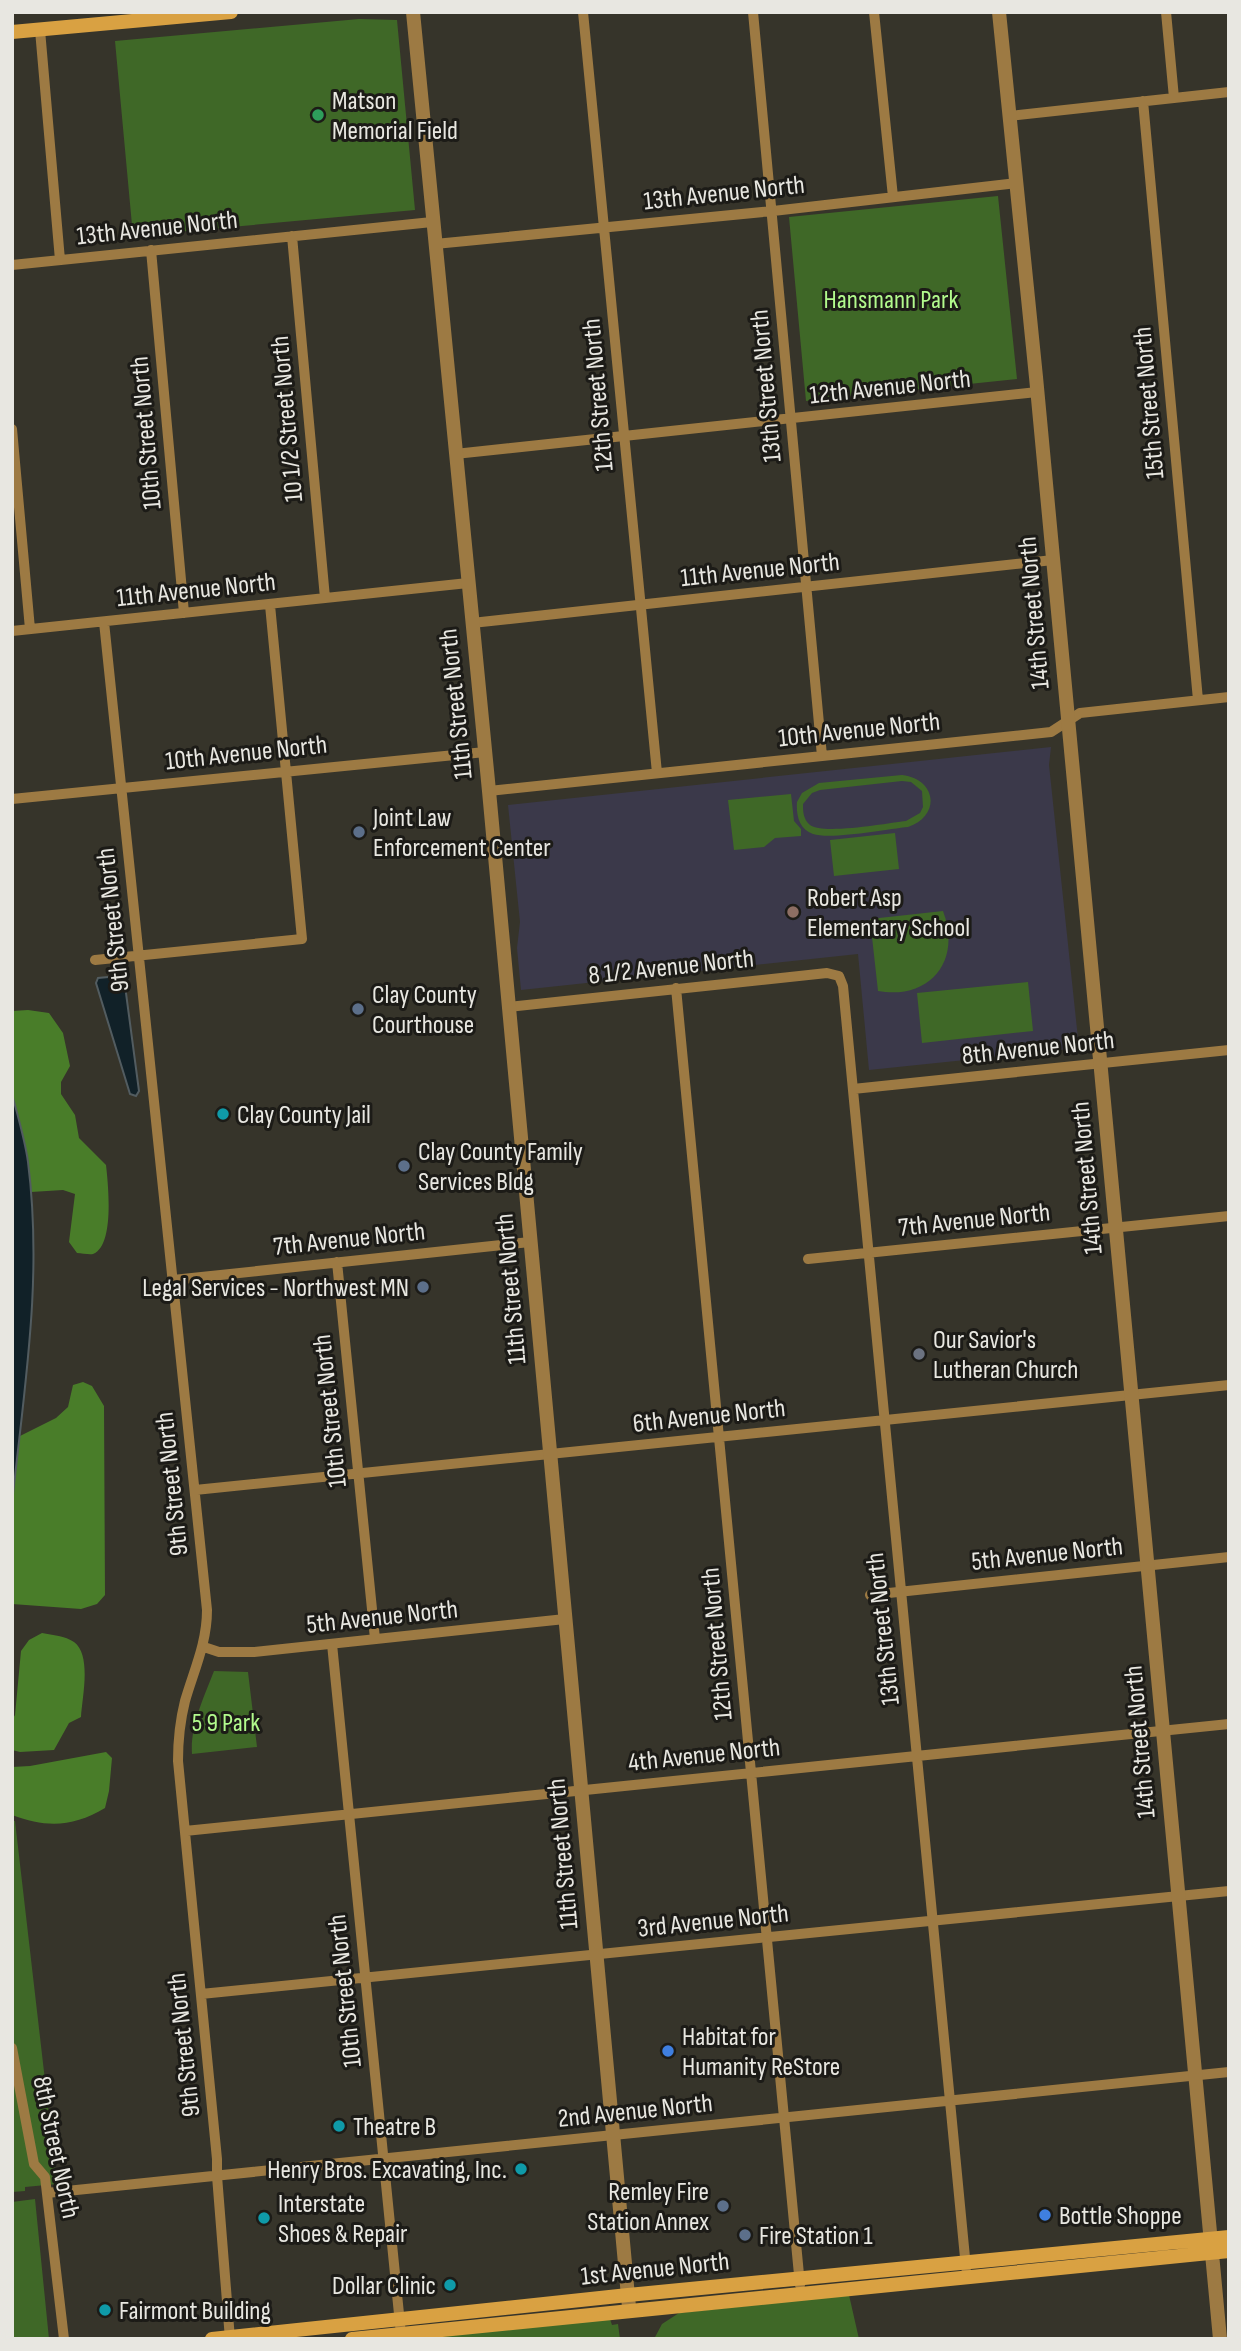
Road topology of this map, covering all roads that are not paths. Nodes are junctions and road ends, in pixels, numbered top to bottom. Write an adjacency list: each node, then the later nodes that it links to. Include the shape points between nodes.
1 (413, 12): 17 (street, 11th Street North)
2 (583, 12): 18 (street, 12th Street North)
3 (753, 12): 16 (street, 13th Street North)
4 (874, 12): 15 (street)
5 (999, 12): 13 (street, 14th Street North)
6 (1166, 12): 11 (street)
7 (221, 13): 8 (main road)
8 (40, 30): 9 (main road); 22 (street)
9 (12, 32)
10 (1229, 92): 11 (street)
11 (1174, 98): 12 (street)
12 (1143, 101): 13 (street); 41 (street, 15th Street North)
13 (1010, 116): 14 (street, 14th Street North)
14 (1017, 183): 15 (street, 13th Avenue North); 24 (street, 14th Street North)
15 (893, 197): 16 (street, 13th Avenue North)
16 (772, 211): 18 (street, 13th Avenue North); 25 (street, 13th Street North)
17 (432, 222): 19 (street, 13th Avenue North); 20 (street, 11th Street North)
18 (604, 227): 20 (street, 13th Avenue North); 27 (street, 12th Street North)
19 (292, 236): 21 (street, 13th Avenue North); 32 (street, 10 1/2 Street North)
20 (435, 244): 28 (street, 11th Street North)
21 (151, 250): 22 (street, 13th Avenue North); 35 (street, 10th Street North)
22 (60, 260): 23 (street, 13th Avenue North)
23 (12, 265)
24 (1037, 392): 25 (street, 12th Avenue North); 29 (street, 14th Street North)
25 (791, 419): 27 (street, 12th Avenue North); 31 (street, 13th Street North)
26 (12, 429): 38 (street)
27 (623, 437): 28 (street, 12th Avenue North); 34 (street, 12th Street North)
28 (455, 454): 30 (street, 11th Street North)
29 (1053, 560): 31 (street, 11th Avenue North); 42 (street, 14th Street North)
30 (468, 583): 32 (street, 11th Avenue North); 37 (street, 11th Street North)
31 (806, 587): 34 (street, 11th Avenue North); 44 (street, 13th Street North)
32 (325, 598): 33 (street, 11th Avenue North)
33 (270, 605): 35 (street, 11th Avenue North); 45 (street)
34 (642, 605): 37 (street, 11th Avenue North); 46 (street, 12th Street North)
35 (184, 613): 36 (street, 11th Avenue North)
36 (104, 622): 38 (street, 11th Avenue North); 47 (street, 9th Street North)
37 (472, 623): 43 (street, 11th Street North)
38 (30, 629): 39 (street, 11th Avenue North)
39 (12, 631)
40 (1229, 697): 41 (street, 10th Avenue North)
41 (1198, 700): 42 (street, 10th Avenue North, via 1080,713)
42 (1067, 722): 44 (street, 10th Avenue North, via 1051,732); 56 (street, 14th Street North)
43 (485, 752): 45 (street, 10th Avenue North); 48 (street, 11th Street North)
44 (822, 756): 46 (street, 10th Avenue North)
45 (284, 771): 47 (street, 10th Avenue North); 50 (street, via 302,939)
46 (657, 774): 48 (street, 10th Avenue North)
47 (120, 788): 49 (street, 10th Avenue North); 50 (street, 9th Street North)
48 (489, 791): 54 (street, 11th Street North)
49 (12, 799)
50 (139, 956): 51 (street); 64 (street, 9th Street North)
51 (94, 960)
52 (839, 976): 53 (street, 8 1/2 Avenue North, via 827,973); 57 (street, 13th Street North)
53 (676, 988): 54 (street, 8 1/2 Avenue North); 68 (street, 12th Street North)
54 (508, 1007): 60 (street, 11th Street North)
55 (1229, 1050): 56 (street, 8th Avenue North)
56 (1100, 1063): 57 (street, 8th Avenue North); 59 (street, 14th Street North)
57 (853, 1089): 61 (street, 13th Street North)
58 (1229, 1216): 59 (street, 7th Avenue North)
59 (1115, 1227): 61 (street, 7th Avenue North); 66 (street, 14th Street North)
60 (530, 1241): 63 (street, 7th Avenue North); 69 (street, 11th Street North)
61 (869, 1253): 62 (street, 7th Avenue North); 67 (street, 13th Street North)
62 (808, 1259)
63 (337, 1262): 64 (street, 7th Avenue North); 70 (street, 10th Street North)
64 (173, 1280): 71 (street, 9th Street North)
65 (1229, 1385): 66 (street, 6th Avenue North)
66 (1131, 1395): 67 (street, 6th Avenue North); 73 (street, 14th Street North)
67 (885, 1420): 68 (street, 6th Avenue North); 74 (street, 13th Street North)
68 (719, 1437): 69 (street, 6th Avenue North); 83 (street, 12th Street North)
69 (549, 1454): 70 (street, 6th Avenue North); 76 (street, 11th Street North)
70 (358, 1473): 71 (street, 6th Avenue North); 77 (street, 10th Street North)
71 (195, 1490): 79 (street, 9th Street North, via 207,1610)
72 (1229, 1557): 73 (street, 5th Avenue North)
73 (1147, 1565): 74 (street, 5th Avenue North); 81 (street, 14th Street North)
74 (901, 1591): 75 (street, 5th Avenue North); 82 (street, 13th Street North)
75 (870, 1595)
76 (565, 1619): 77 (street, 5th Avenue North); 84 (street, 11th Street North)
77 (375, 1639): 78 (street, 5th Avenue North)
78 (332, 1644): 79 (street, 5th Avenue North, via 237,1653); 85 (street, 10th Street North)
79 (204, 1647): 86 (street, 9th Street North, via 177,1739)
80 (1229, 1724): 81 (street, 4th Avenue North)
81 (1163, 1730): 82 (street, 4th Avenue North); 88 (street, 14th Street North)
82 (917, 1755): 83 (street, 4th Avenue North); 89 (street, 13th Street North)
83 (751, 1773): 84 (street, 4th Avenue North); 90 (street, 12th Street North)
84 (580, 1790): 85 (street, 4th Avenue North); 91 (street, 11th Street North)
85 (349, 1814): 86 (street, 4th Avenue North); 92 (street, 10th Street North)
86 (185, 1831): 93 (street, 9th Street North)
87 (1229, 1891): 88 (street, 3rd Avenue North)
88 (1178, 1896): 89 (street, 3rd Avenue North); 96 (street, 14th Street North)
89 (933, 1921): 90 (street, 3rd Avenue North); 97 (street, 13th Street North)
90 (767, 1937): 91 (street, 3rd Avenue North); 98 (street, 12th Street North)
91 (596, 1954): 92 (street, 3rd Avenue North); 99 (street, 11th Street North)
92 (365, 1977): 93 (street, 3rd Avenue North); 100 (street, 10th Street North)
93 (201, 1994): 101 (street, 9th Street North)
94 (12, 2048): 102 (street, 8th Street North, via 34,2164 44,2177)
95 (1229, 2072): 96 (street, 2nd Avenue North)
96 (1195, 2075): 97 (street, 2nd Avenue North); 104 (street, 14th Street North)
97 (950, 2101): 98 (street, 2nd Avenue North); 106 (street, 13th Street North)
98 (784, 2118): 99 (street, 2nd Avenue North); 107 (street, 12th Street North)
99 (613, 2135): 100 (street, 2nd Avenue North); 109 (street, 11th Street North)
100 (384, 2159): 101 (street, 2nd Avenue North); 111 (street, 10th Street North)
101 (216, 2176): 102 (street, 2nd Avenue North); 112 (street, 9th Street North)
102 (47, 2193): 113 (street, 8th Street North)
103 (1229, 2237): 104 (main road, 1st Avenue North)
104 (1211, 2246): 105 (main road, 1st Avenue North); 106 (main road, 1st Avenue North); 116 (street, 14th Street North)
105 (1229, 2251)
106 (967, 2271): 107 (main road, 1st Avenue North); 108 (main road, 1st Avenue North)
107 (800, 2278): 108 (street, 12th Street North); 109 (main road, 1st Avenue North)
108 (801, 2294): 110 (main road, 1st Avenue North)
109 (628, 2295): 110 (street, 11th Street North); 111 (main road, 1st Avenue North)
110 (629, 2311): 111 (main road, 1st Avenue North)
111 (400, 2327): 112 (main road, 1st Avenue North); 115 (main road, 1st Avenue North)
112 (230, 2338): 114 (main road, 1st Avenue North)
113 (64, 2339)
114 (212, 2339)
115 (352, 2339)
116 (1220, 2339)

